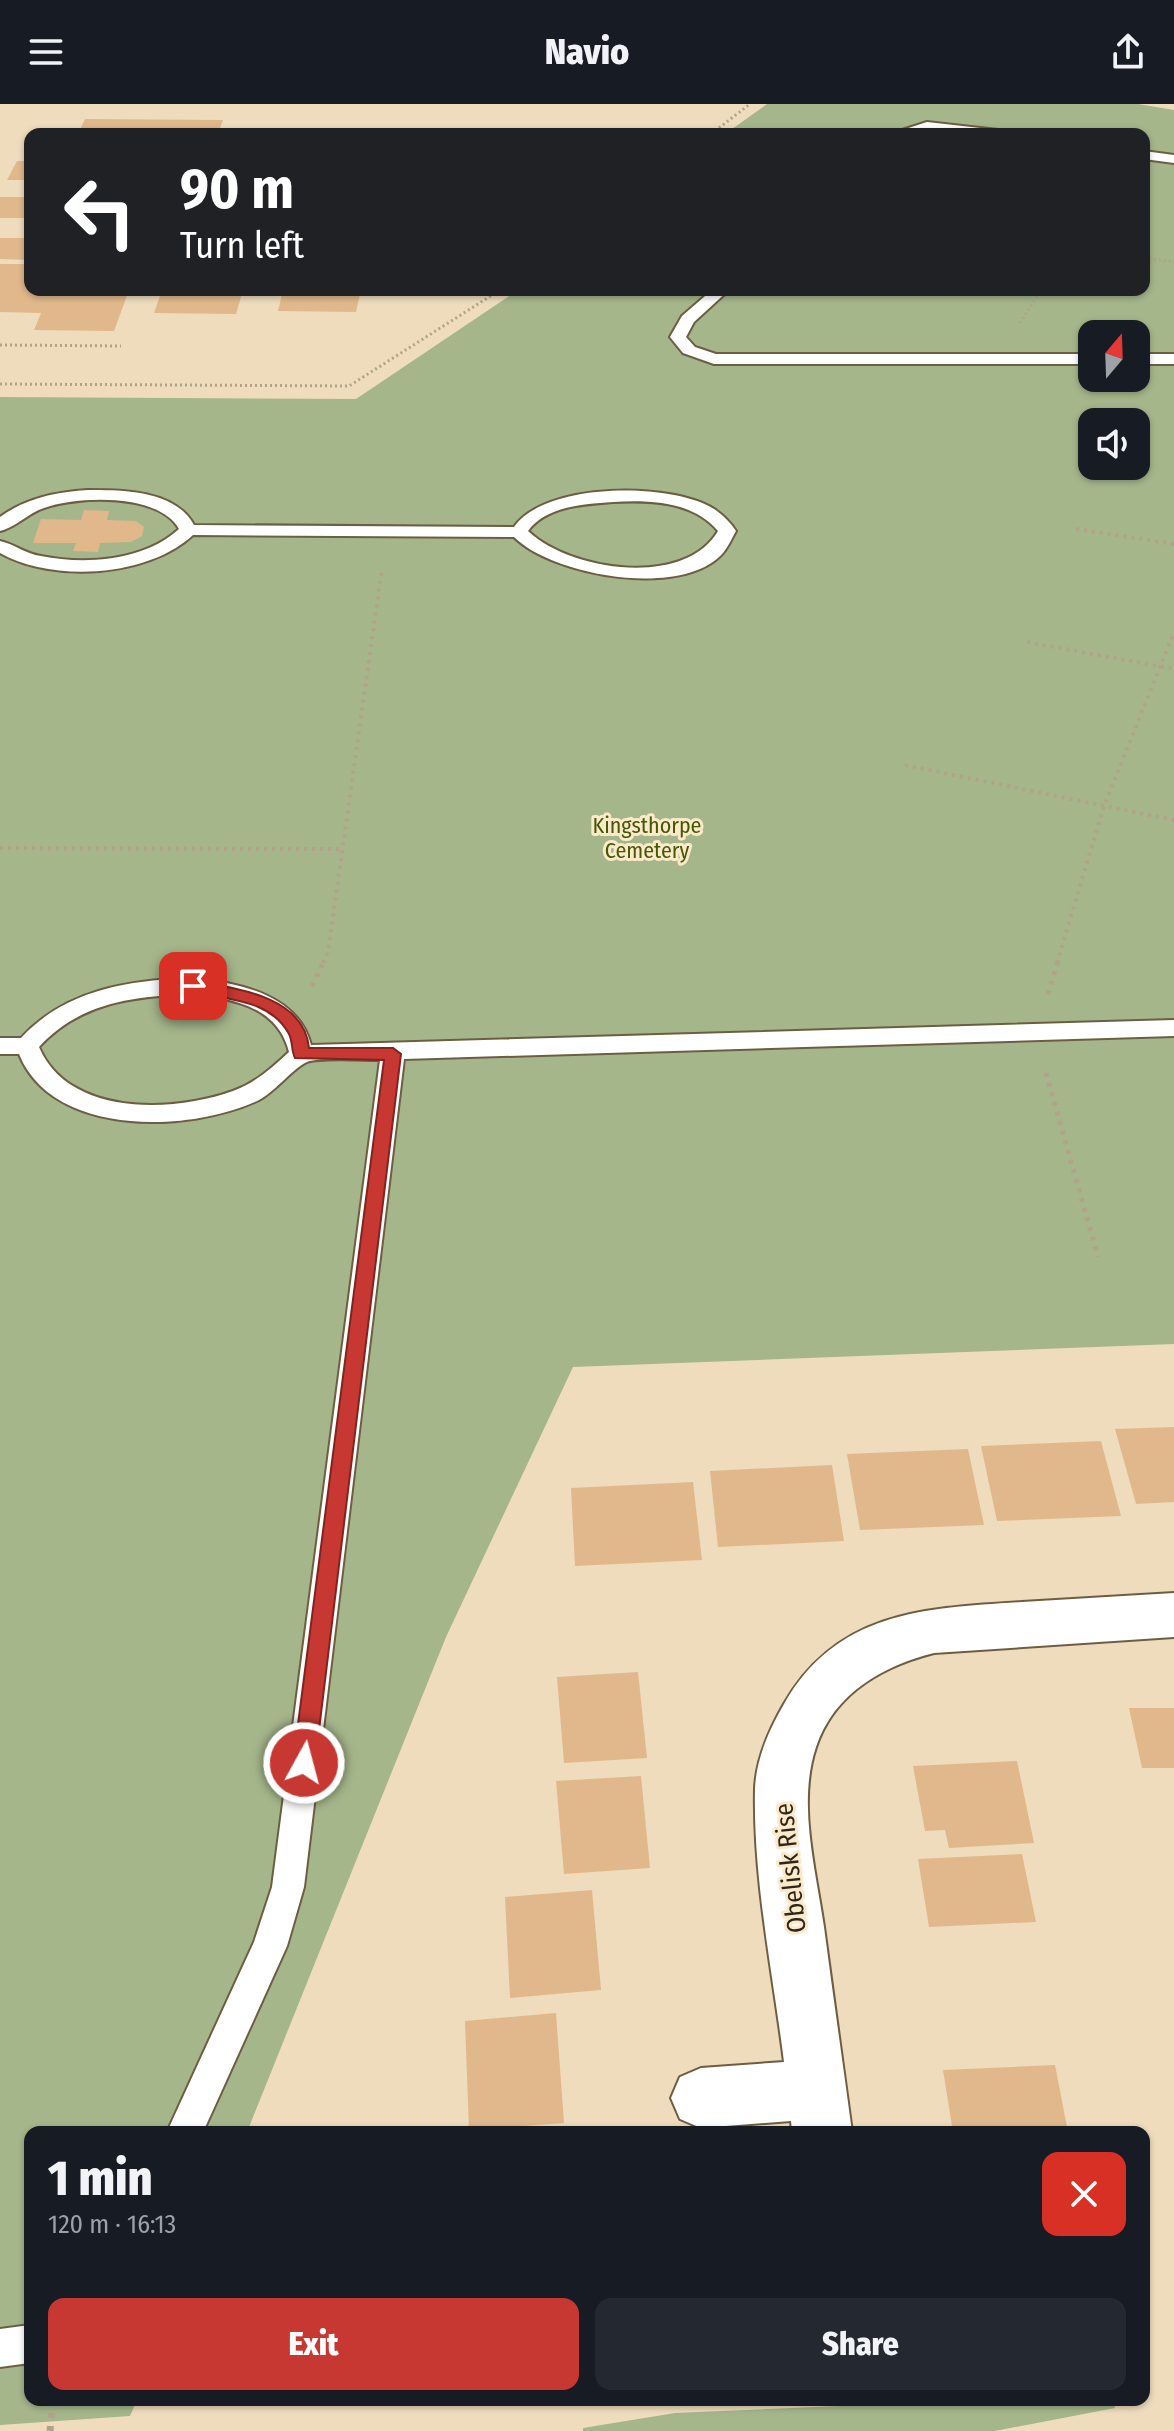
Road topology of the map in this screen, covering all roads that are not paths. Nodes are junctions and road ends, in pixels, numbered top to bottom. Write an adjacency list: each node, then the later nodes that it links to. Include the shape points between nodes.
1 (920, 128): 2 (lane)
2 (945, 128)
3 (1150, 156): 4 (lane)
4 (1174, 159)
5 (714, 296): 6 (lane, via 688,319 678,337 689,350 714,359)
6 (1078, 359)
7 (1150, 359): 8 (lane)
8 (1174, 359)
9 (0, 526): 10 (lane, via 36,504 103,496 156,503 182,517)
10 (188, 530): 11 (lane); 12 (lane, via 165,548 120,562 27,560)
11 (519, 532): 11 (lane, via 544,511 625,496 696,507 727,531 721,547 695,561 617,572 551,558)
12 (0, 546)
13 (1174, 1028): 17 (lane)
14 (0, 1046): 15 (lane)
15 (27, 1046): 16 (lane, via 38,1077 51,1087 107,1109 138,1113 187,1111 244,1096 282,1073); 16 (lane, via 48,1024 88,1002 123,991 218,988 272,1007 293,1026)
16 (301, 1054): 17 (lane)
17 (393, 1054): 21 (lane, via 288,1887 270,1946)
18 (1174, 1615): 20 (street, Obelisk Rise, via 934,1630 883,1643 847,1665 818,1693 791,1741 782,1786 784,1839)
19 (701, 2098): 20 (street, Obelisk Rise)
20 (819, 2110)
21 (188, 2126)
22 (24, 2345): 23 (lane)
23 (0, 2348)

